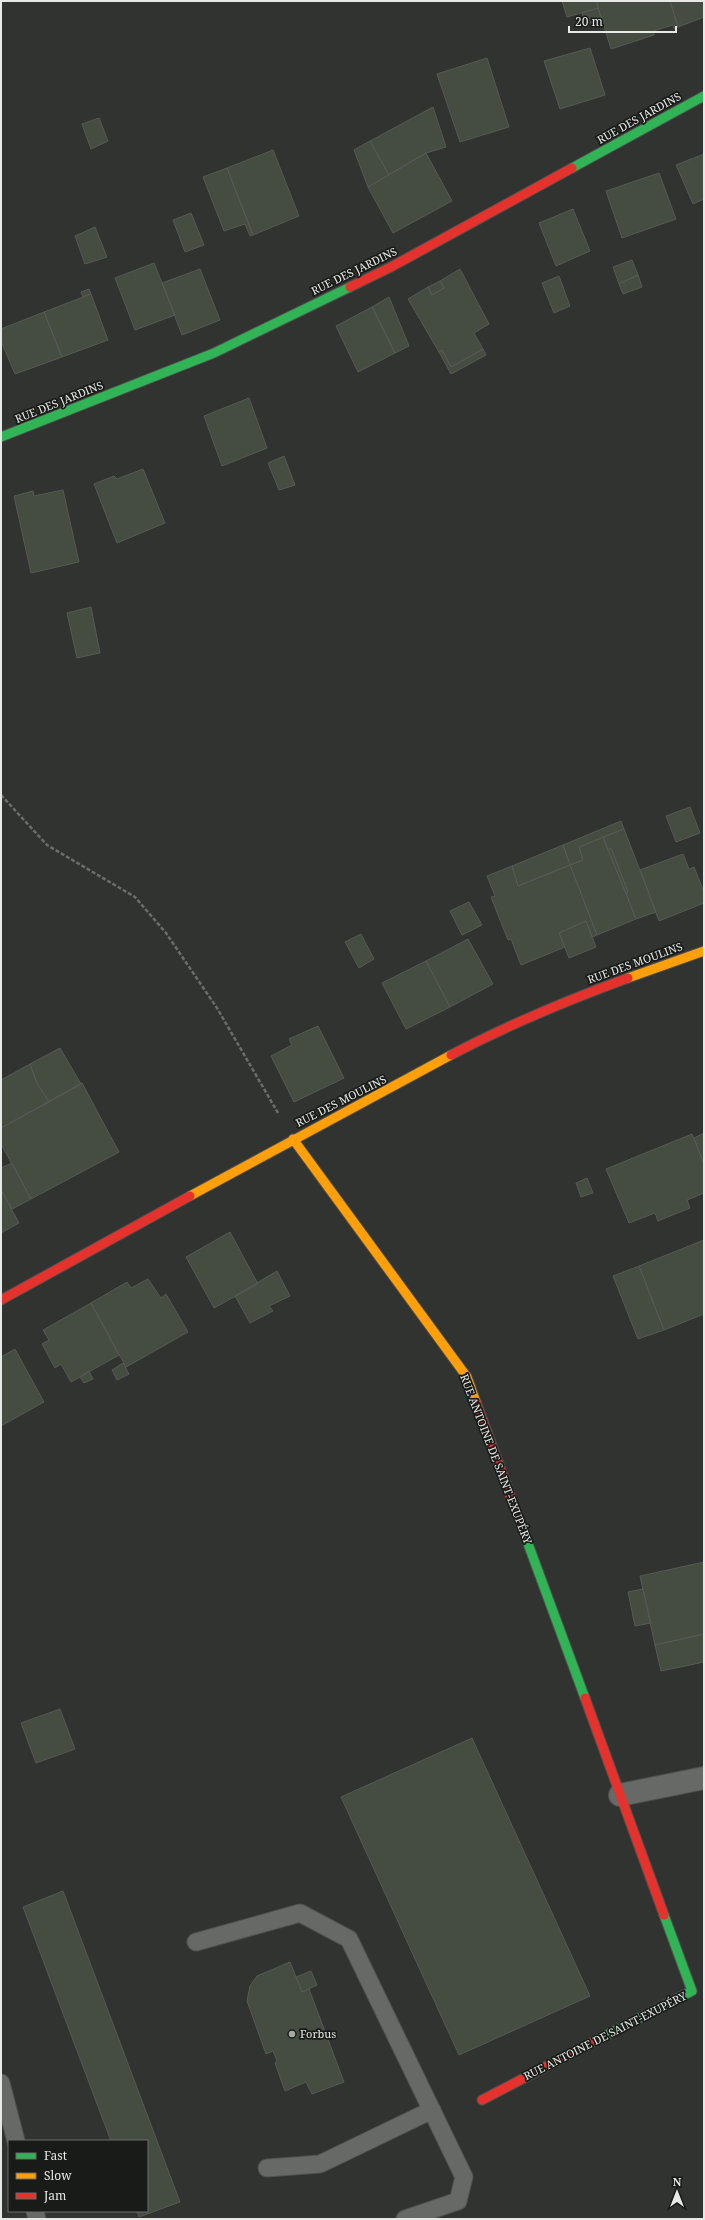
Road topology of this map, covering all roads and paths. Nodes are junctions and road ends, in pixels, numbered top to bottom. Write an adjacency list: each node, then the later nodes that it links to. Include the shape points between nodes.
1 (704, 96): 2 (street, RUE DES JARDINS, via 391,268 228,347)
2 (1, 438)
3 (1, 795): 5 (path, via 47,845 135,897 166,932 217,1008)
4 (704, 951): 5 (street, RUE DES MOULINS, via 571,999 489,1035)
5 (293, 1139): 6 (street, RUE DES MOULINS); 8 (street, RUE ANTOINE DE SAINT-EXUPÉRY, via 467,1377)
6 (1, 1300)
7 (704, 1778): 8 (street)
8 (620, 1795): 11 (street, RUE ANTOINE DE SAINT-EXUPÉRY, via 692,1991)
9 (196, 1942): 12 (lane, via 300,1913 349,1938)
10 (1, 2083): 13 (lane)
11 (482, 2100)
12 (432, 2110): 14 (lane, via 320,2164); 15 (lane, via 464,2177 458,2201)
13 (16, 2140)
14 (267, 2168)
15 (405, 2219)

